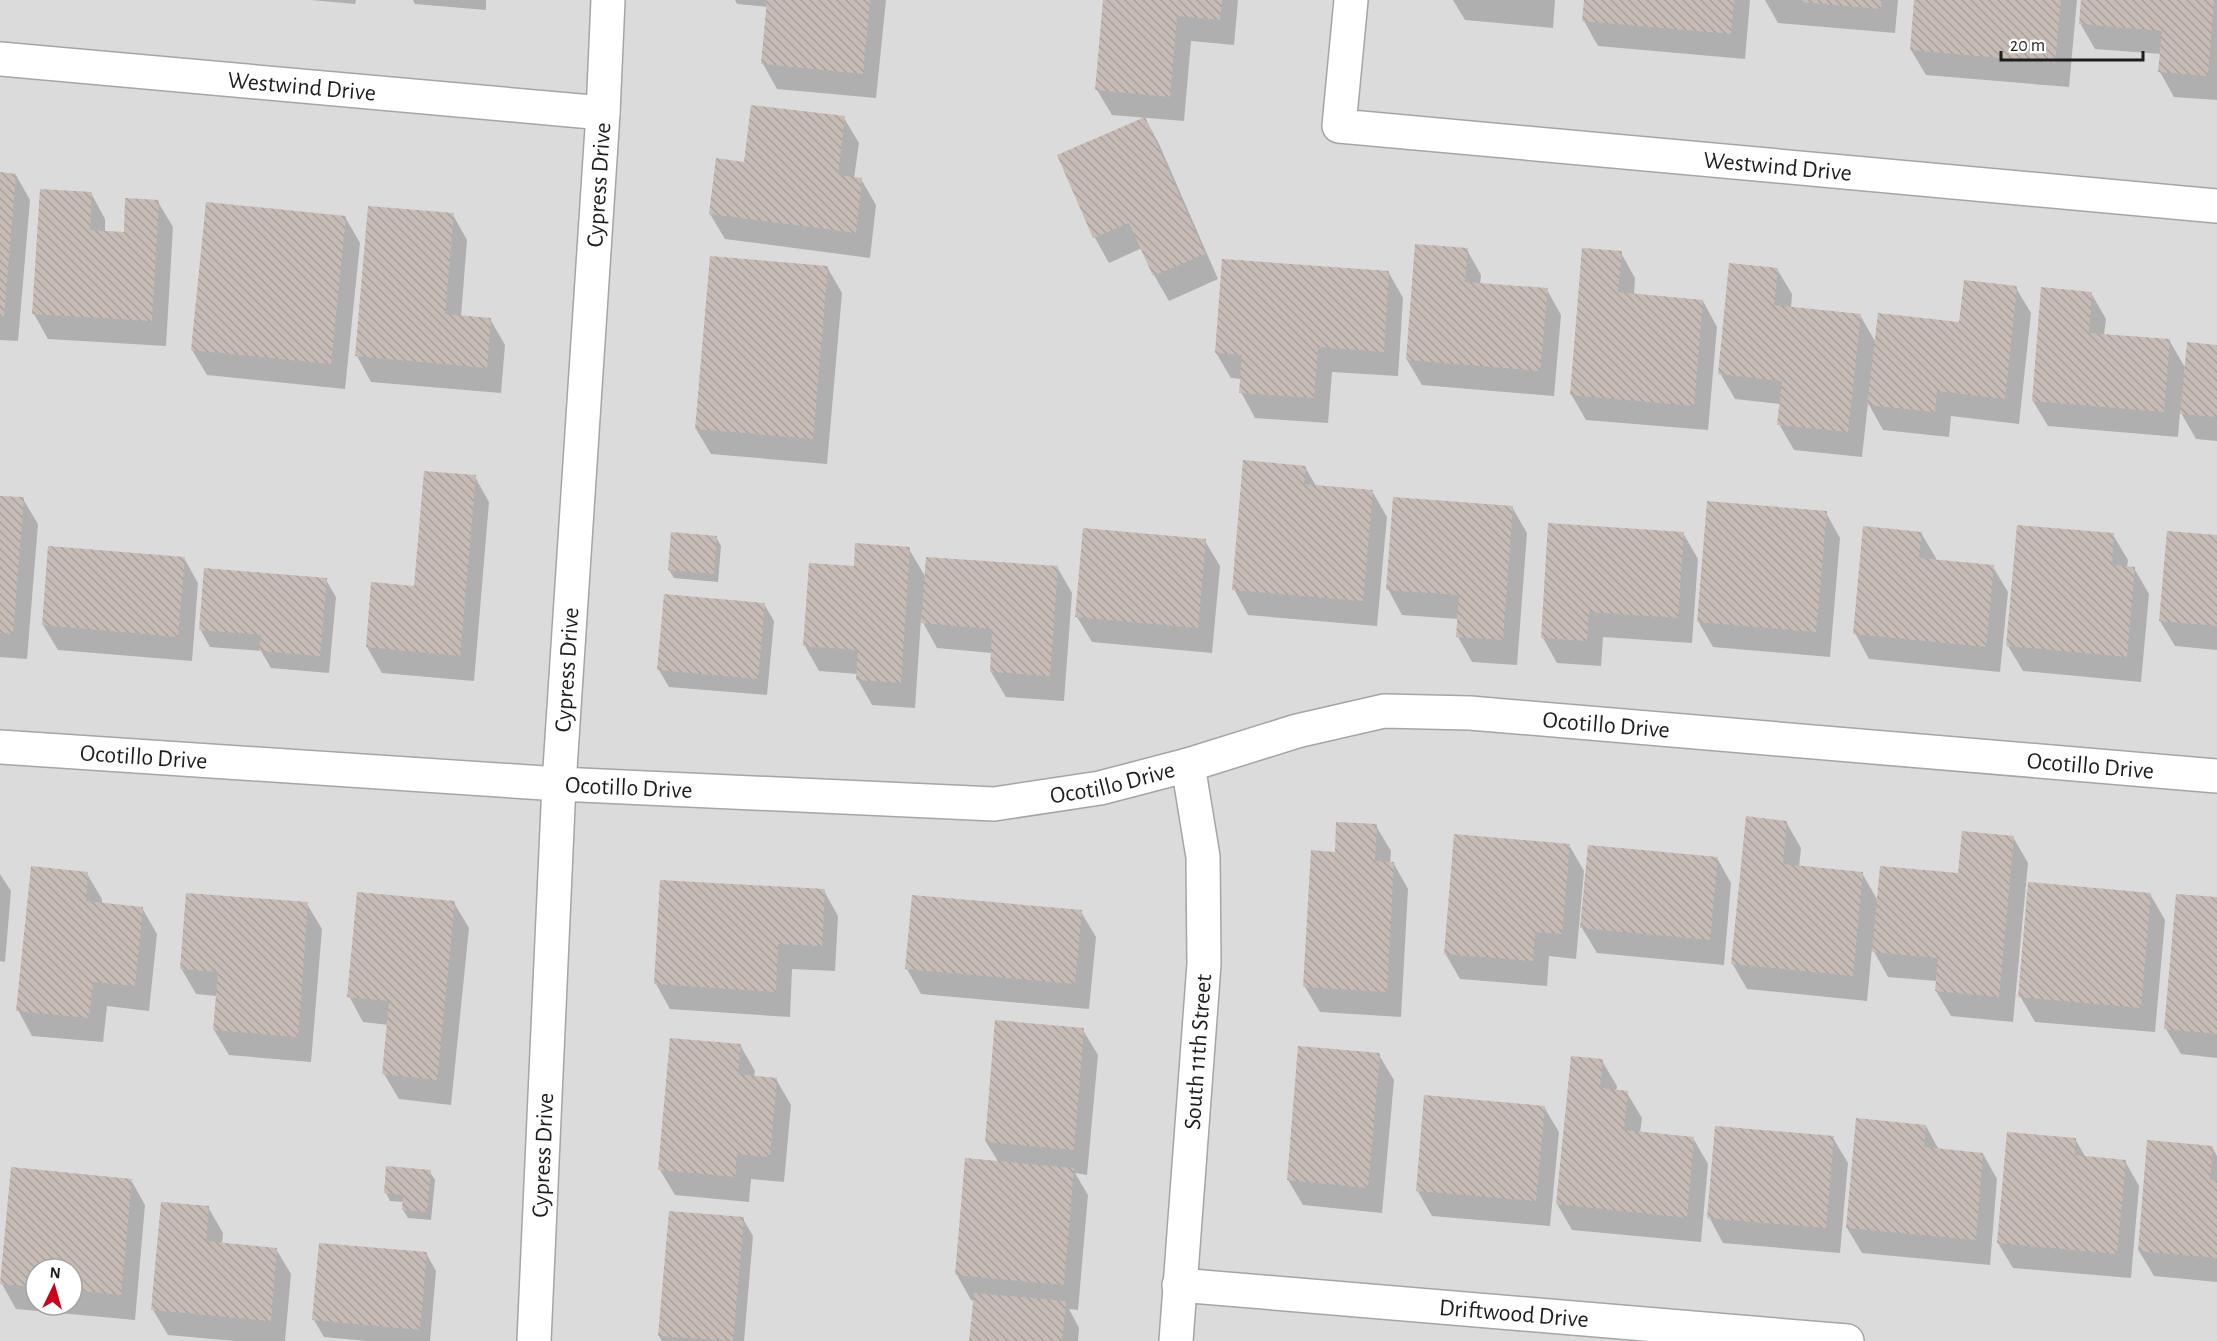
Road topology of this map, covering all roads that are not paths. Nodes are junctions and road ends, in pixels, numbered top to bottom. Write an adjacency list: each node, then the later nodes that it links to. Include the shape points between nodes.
1 (608, 0): 4 (street, Cypress Drive)
2 (1351, 0): 5 (street, Westwind Drive, via 1339,126)
3 (0, 59): 4 (street, Westwind Drive)
4 (603, 112): 9 (street, Cypress Drive)
5 (2217, 206)
6 (0, 747): 9 (street, Ocotillo Drive)
7 (1188, 765): 8 (street, Ocotillo Drive, via 1297,730 1384,711 1470,713); 9 (street, Ocotillo Drive, via 1100,788 994,804); 10 (street, South 11th Street, via 1203,857 1204,964)
8 (2217, 776)
9 (559, 784): 11 (street, Cypress Drive)
10 (1179, 1285): 12 (street, South 11th Street); 13 (street, Driftwood Drive)
11 (534, 1341)
12 (1176, 1341)
13 (1847, 1341)

